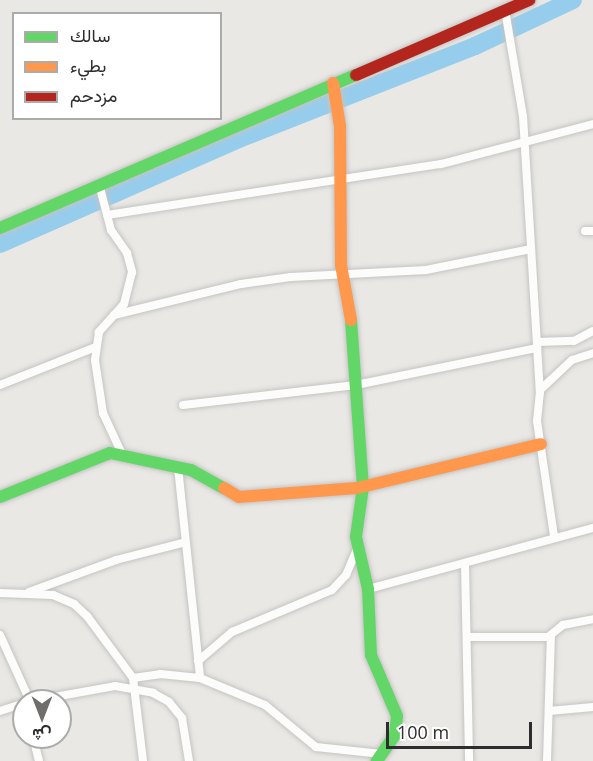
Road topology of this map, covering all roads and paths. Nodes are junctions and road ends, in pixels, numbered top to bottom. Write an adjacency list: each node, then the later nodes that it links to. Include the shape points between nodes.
1 (529, 0): 2 (street)
2 (505, 10): 3 (street); 5 (street)
3 (333, 83): 6 (street, via 340,126); 7 (street)
4 (593, 124): 5 (street)
5 (524, 143): 6 (street, via 441,164); 10 (street)
6 (341, 181): 8 (street); 11 (street)
7 (99, 184): 8 (street); 9 (street)
8 (107, 215): 12 (street, via 132,272 127,298)
9 (0, 228)
10 (531, 249): 11 (street, via 426,270); 14 (street)
11 (343, 276): 12 (street, via 291,277 241,284); 18 (street, via 351,313)
12 (114, 315): 15 (street, via 101,328)
13 (593, 331): 14 (street, via 574,341)
14 (537, 345): 18 (street); 19 (street)
15 (96, 347): 17 (street); 22 (street, via 99,400)
16 (593, 353): 19 (street, via 572,360)
17 (0, 385)
18 (356, 385): 20 (street); 24 (street)
19 (540, 390): 21 (street)
20 (183, 405)
21 (541, 444): 24 (street); 27 (street)
22 (122, 454): 23 (street); 25 (street, via 99,456)
23 (178, 467): 24 (street, via 239,497); 28 (street)
24 (363, 487): 29 (street, via 356,521)
25 (0, 497)
26 (593, 528): 27 (street)
27 (554, 536): 30 (street)
28 (186, 542): 33 (street, via 116,560); 38 (street)
29 (358, 546): 31 (street); 38 (street, via 350,568 332,590 232,632)
30 (465, 565): 31 (street); 36 (street)
31 (368, 589): 45 (street, via 371,655 397,716 394,735)
32 (0, 593): 33 (street)
33 (27, 593): 40 (street, via 60,597 81,609)
34 (593, 619): 37 (street, via 563,625)
35 (0, 635): 41 (street)
36 (469, 637): 37 (street); 48 (street)
37 (551, 637): 44 (street)
38 (198, 661): 39 (street)
39 (200, 678): 40 (street, via 160,674); 45 (street, via 264,705 316,747)
40 (134, 683): 42 (street); 46 (street); 47 (street, via 163,698 179,713)
41 (25, 689)
42 (72, 693)
43 (593, 707): 44 (street)
44 (549, 711): 49 (street)
45 (379, 758)
46 (143, 761)
47 (189, 761)
48 (469, 761)
49 (547, 761)

